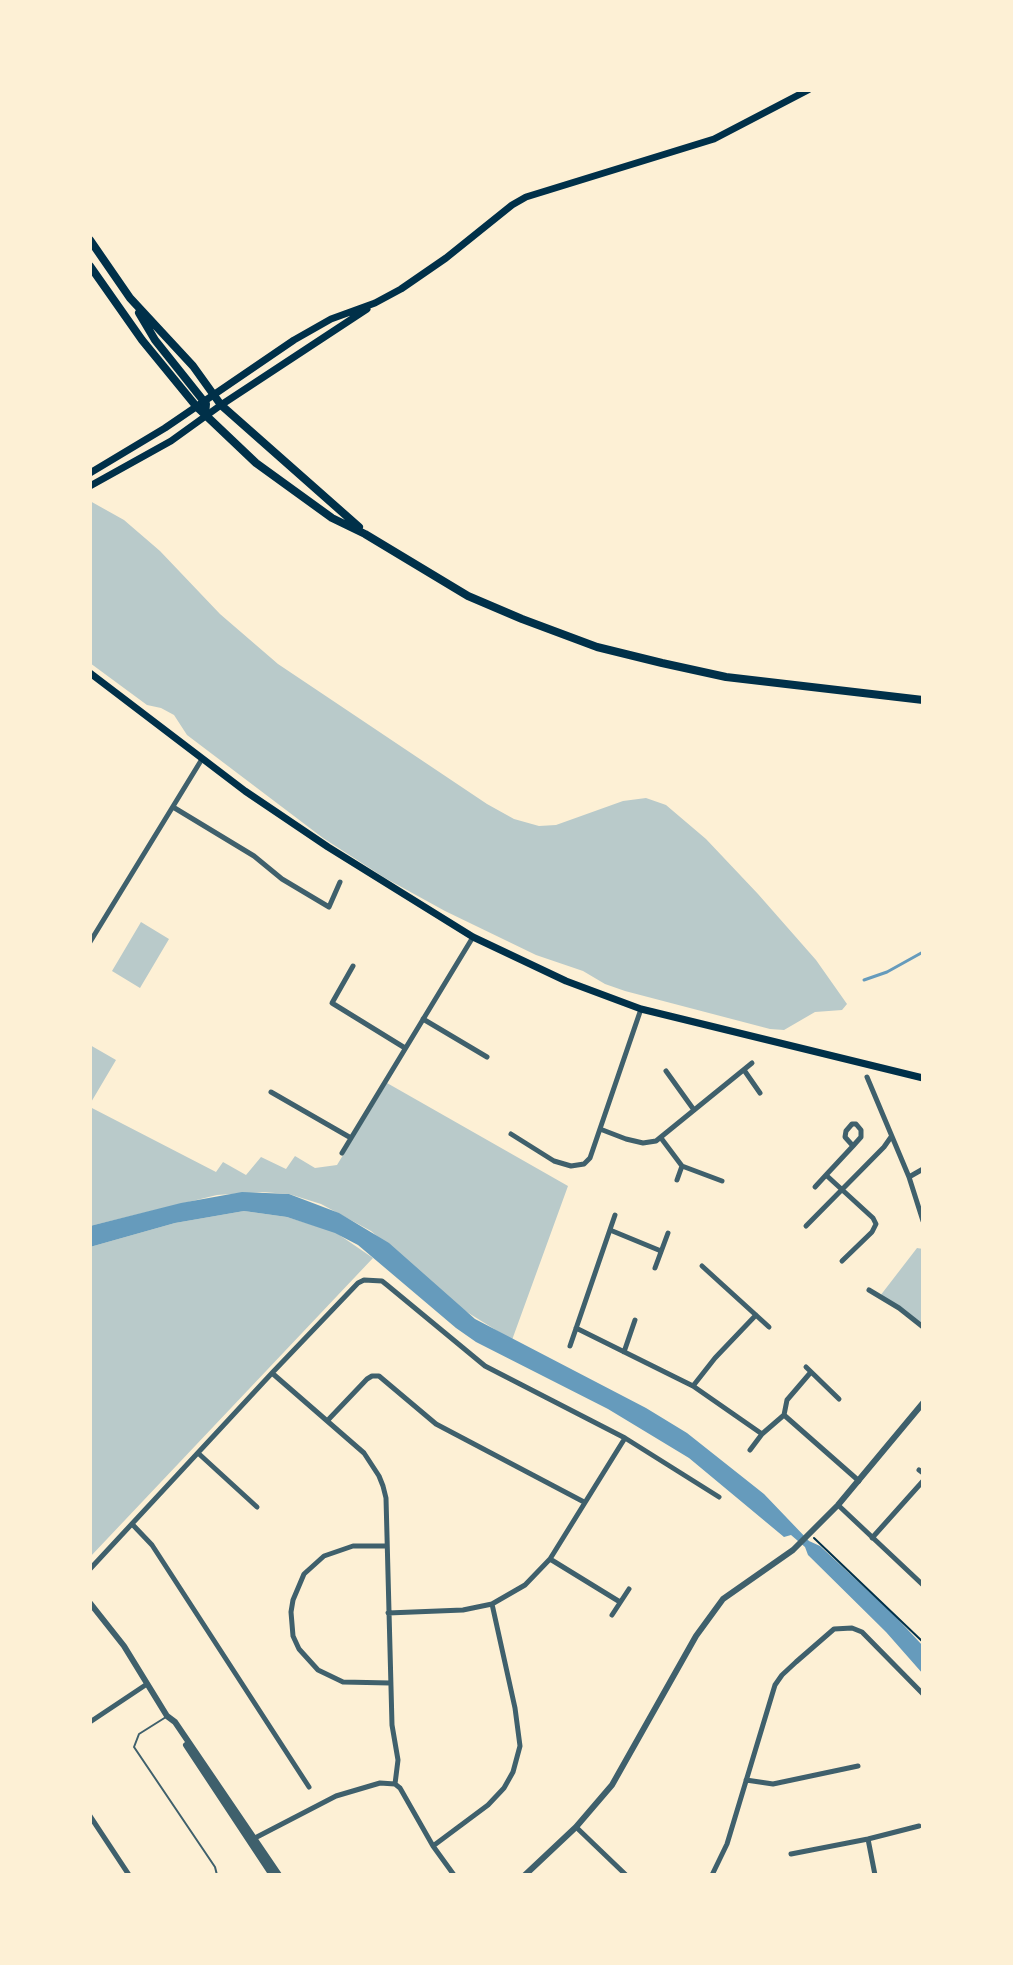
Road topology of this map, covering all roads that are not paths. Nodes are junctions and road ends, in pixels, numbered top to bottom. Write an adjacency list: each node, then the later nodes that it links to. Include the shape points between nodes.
1 (808, 90): 5 (main road, via 714,139 526,197)
2 (90, 240): 4 (highway)
3 (90, 266): 7 (highway, via 142,340)
4 (130, 298): 6 (highway, via 193,366); 7 (highway)
5 (375, 303): 6 (main road, via 319,326); 8 (main road)
6 (212, 395): 7 (main road); 8 (highway)
7 (199, 404): 9 (highway); 10 (main road)
8 (221, 405): 9 (main road); 12 (highway)
9 (205, 416): 11 (main road); 12 (highway, via 289,489)
10 (90, 473)
11 (90, 486)
12 (365, 534): 14 (highway, via 468,596 597,647 726,677)
13 (90, 673): 15 (main road)
14 (923, 700)
15 (202, 759): 16 (street); 18 (main road, via 328,847)
16 (173, 807): 17 (street, via 329,907); 19 (street)
17 (340, 882)
18 (473, 937): 21 (main road); 22 (street)
19 (90, 942)
20 (353, 966): 23 (street, via 332,1003)
21 (641, 1009): 29 (main road); 33 (street)
22 (423, 1019): 23 (street); 24 (street)
23 (405, 1048): 36 (street)
24 (487, 1057)
25 (752, 1063): 26 (street)
26 (744, 1070): 31 (street); 32 (street)
27 (666, 1071): 32 (street)
28 (867, 1077): 35 (street)
29 (923, 1078)
30 (271, 1092): 36 (street)
31 (760, 1093)
32 (694, 1110): 37 (street)
33 (600, 1129): 34 (street, via 590,1158 571,1166); 37 (street, via 643,1143)
34 (511, 1134)
35 (891, 1136): 43 (street); 47 (street)
36 (351, 1138): 39 (street)
37 (661, 1138): 40 (street)
38 (853, 1146): 42 (street)
39 (342, 1153)
40 (682, 1166): 44 (street); 45 (street)
41 (923, 1169): 43 (street)
42 (826, 1175): 46 (street); 47 (street)
43 (909, 1177): 49 (street)
44 (677, 1180)
45 (722, 1181)
46 (815, 1187)
47 (842, 1189): 50 (street); 54 (street, via 876,1224)
48 (615, 1215): 51 (street)
49 (923, 1221)
50 (806, 1226)
51 (610, 1230): 53 (street); 62 (street)
52 (668, 1233): 53 (street)
53 (661, 1251): 56 (street)
54 (842, 1261)
55 (702, 1266): 58 (street)
56 (655, 1268)
57 (869, 1290): 61 (street)
58 (756, 1315): 60 (street); 66 (street)
59 (635, 1320): 64 (street)
60 (769, 1327)
61 (923, 1327)
62 (576, 1328): 63 (street); 64 (street)
63 (570, 1346)
64 (624, 1352): 66 (street)
65 (272, 1373): 70 (street); 72 (street, via 358,1283 373,1279 485,1366); 74 (street)
66 (693, 1386): 71 (street)
67 (839, 1399): 69 (street, via 809,1370 787,1400)
68 (923, 1403): 75 (street)
69 (784, 1415): 71 (street); 75 (street)
70 (328, 1420): 78 (street, via 367,1379 379,1376 436,1424); 83 (street, via 364,1453 379,1476 386,1498)
71 (762, 1434): 73 (street)
72 (625, 1438): 77 (street); 78 (street)
73 (750, 1450)
74 (198, 1453): 80 (street); 81 (street)
75 (859, 1481): 79 (street)
76 (923, 1481): 82 (street)
77 (719, 1497)
78 (584, 1502): 84 (street)
79 (838, 1505): 82 (street); 106 (street, via 793,1550 712,1613 612,1785)
80 (257, 1507)
81 (132, 1524): 85 (street); 103 (street, via 152,1545)
82 (872, 1538): 86 (street)
83 (386, 1546): 91 (street); 93 (street, via 353,1546 324,1556 304,1574 293,1600 292,1625 305,1658 329,1677)
84 (550, 1559): 88 (street); 90 (street, via 525,1585)
85 (90, 1569)
86 (923, 1585)
87 (629, 1589): 88 (street)
88 (620, 1602): 92 (street)
89 (90, 1603): 94 (street)
90 (492, 1604): 91 (street); 109 (street, via 520,1746 504,1788)
91 (388, 1613): 93 (street)
92 (612, 1615)
93 (390, 1683): 102 (street, via 398,1760)
94 (147, 1684): 96 (street); 97 (street)
95 (923, 1694): 101 (street, via 862,1632 834,1629 782,1675)
96 (170, 1719): 107 (street); 112 (lane, via 139,1734 134,1747); 113 (street)
97 (90, 1722)
98 (844, 1757): 100 (street)
99 (858, 1766): 100 (street)
100 (846, 1769): 101 (street, via 773,1784)
101 (746, 1780): 118 (street)
102 (395, 1784): 107 (street, via 336,1796); 109 (street)
103 (309, 1787)
104 (90, 1816): 111 (street)
105 (919, 1826): 108 (street)
106 (576, 1827): 116 (street); 117 (street)
107 (253, 1839): 114 (street)
108 (868, 1839): 110 (street); 119 (street)
109 (433, 1846): 115 (street)
110 (791, 1854)
111 (129, 1875)
112 (217, 1875)
113 (272, 1875)
114 (279, 1875)
115 (454, 1875)
116 (525, 1875)
117 (626, 1875)
118 (712, 1875)
119 (875, 1875)

